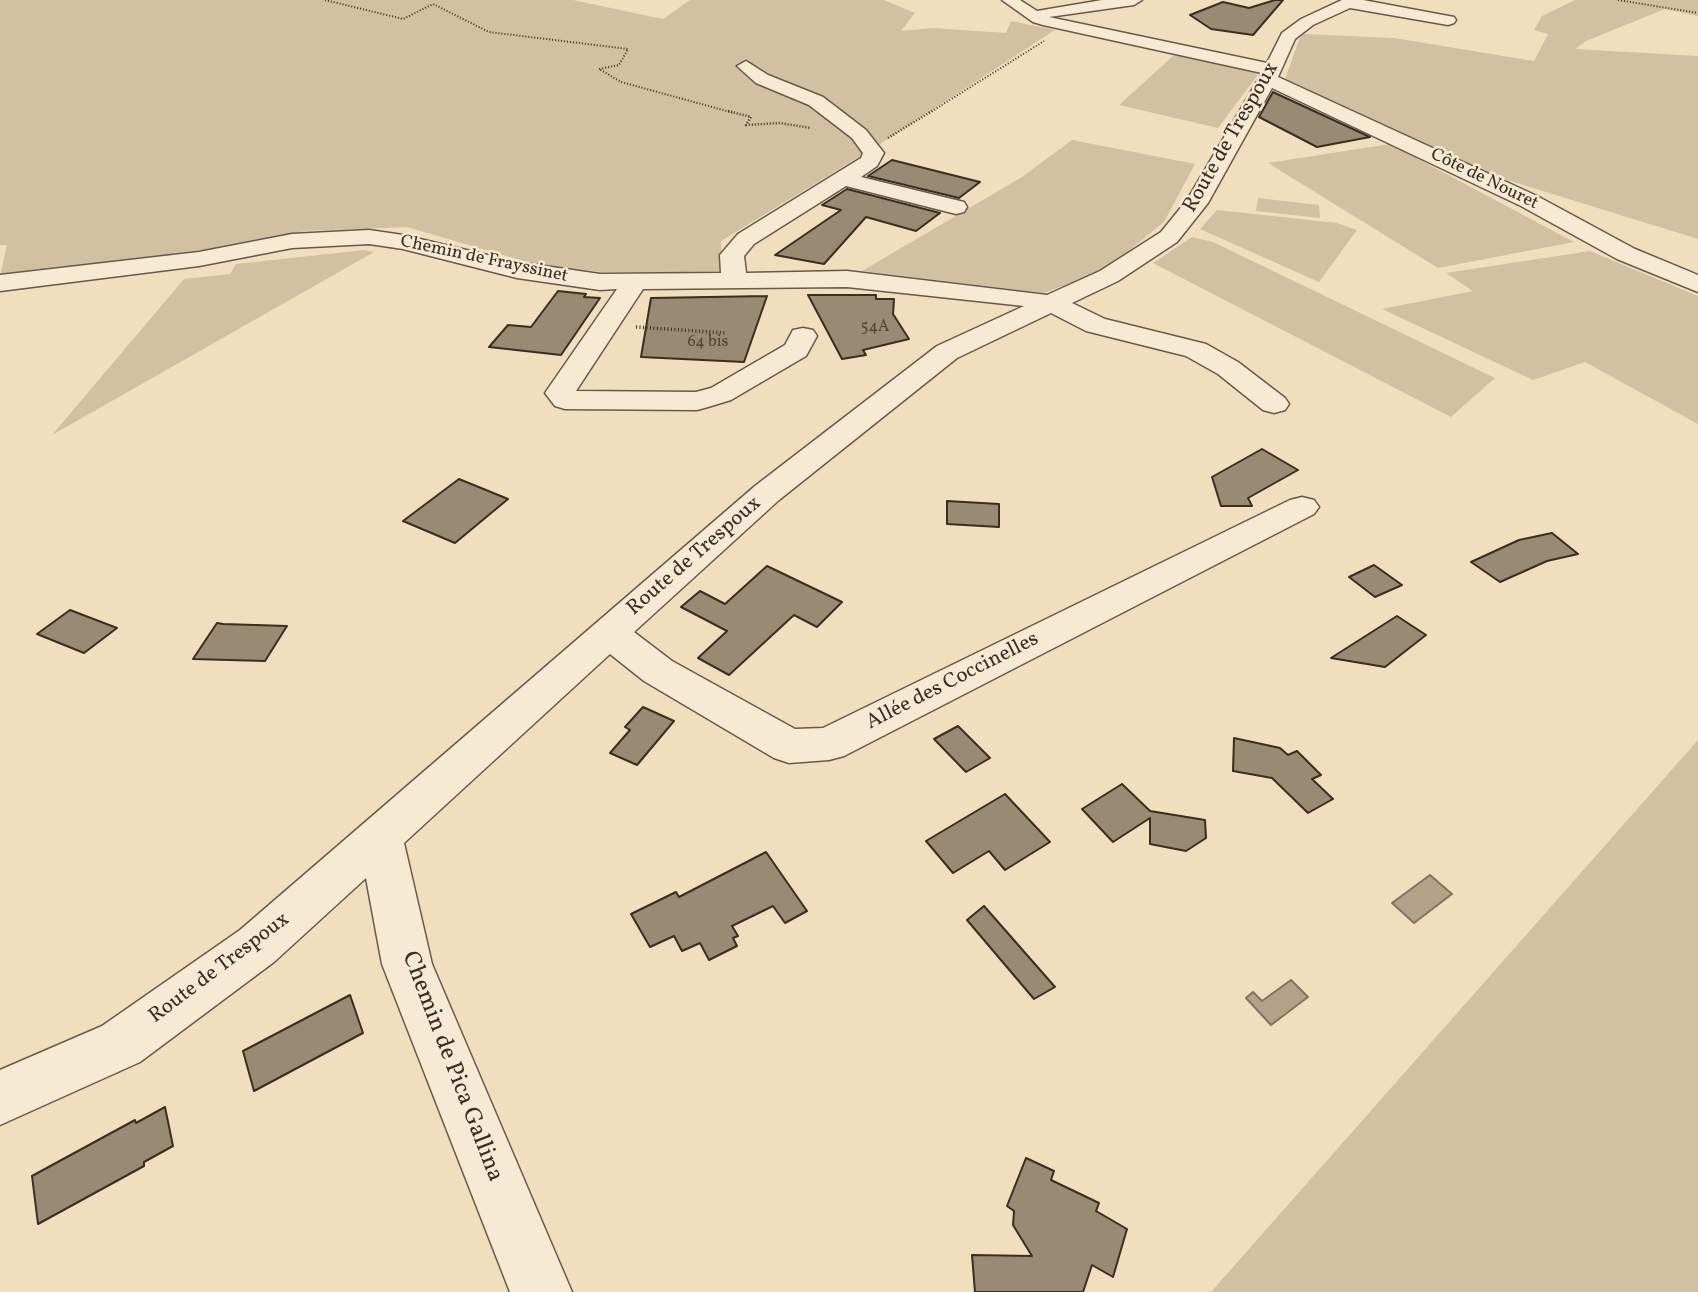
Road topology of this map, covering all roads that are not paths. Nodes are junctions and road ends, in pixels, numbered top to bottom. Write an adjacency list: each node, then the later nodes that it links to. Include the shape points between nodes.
1 (1010, 0): 4 (street, Côte de Nouret)
2 (1134, 0): 4 (street)
3 (1352, 1): 5 (street); 7 (street, Route de Trespoux, via 1307,22 1288,37)
4 (1031, 15): 7 (street, Côte de Nouret)
5 (1448, 20)
6 (746, 66): 8 (street, via 762,79 816,101 859,134 874,153 870,163)
7 (1271, 75): 13 (street, Côte de Nouret, via 1529,201 1626,254); 14 (street, Route de Trespoux, via 1180,227 1109,276)
8 (843, 179): 9 (street); 10 (street, via 746,239 732,256)
9 (956, 207)
10 (734, 279): 12 (street, Chemin de Frayssinet); 14 (street, Chemin de Frayssinet, via 847,279)
11 (0, 283): 12 (street, Chemin de Frayssinet, via 199,259 292,241 369,237 556,277)
12 (634, 283): 15 (street, via 560,393 565,400 697,401 721,394 796,350)
13 (1698, 284)
14 (1053, 304): 16 (street, Chemin de Frayssinet, via 1096,325 1196,350); 18 (street, Route de Trespoux, via 947,352 767,493)
15 (803, 336)
16 (1274, 404)
17 (1302, 507): 18 (street, Allée des Coccinelles, via 829,744 789,746 658,671)
18 (609, 633): 19 (street, Route de Trespoux)
19 (380, 835): 20 (street, Route de Trespoux, via 257,946 121,1044); 21 (street, Chemin de Pica Gallina, via 407,964)
20 (0, 1098)
21 (541, 1292)

